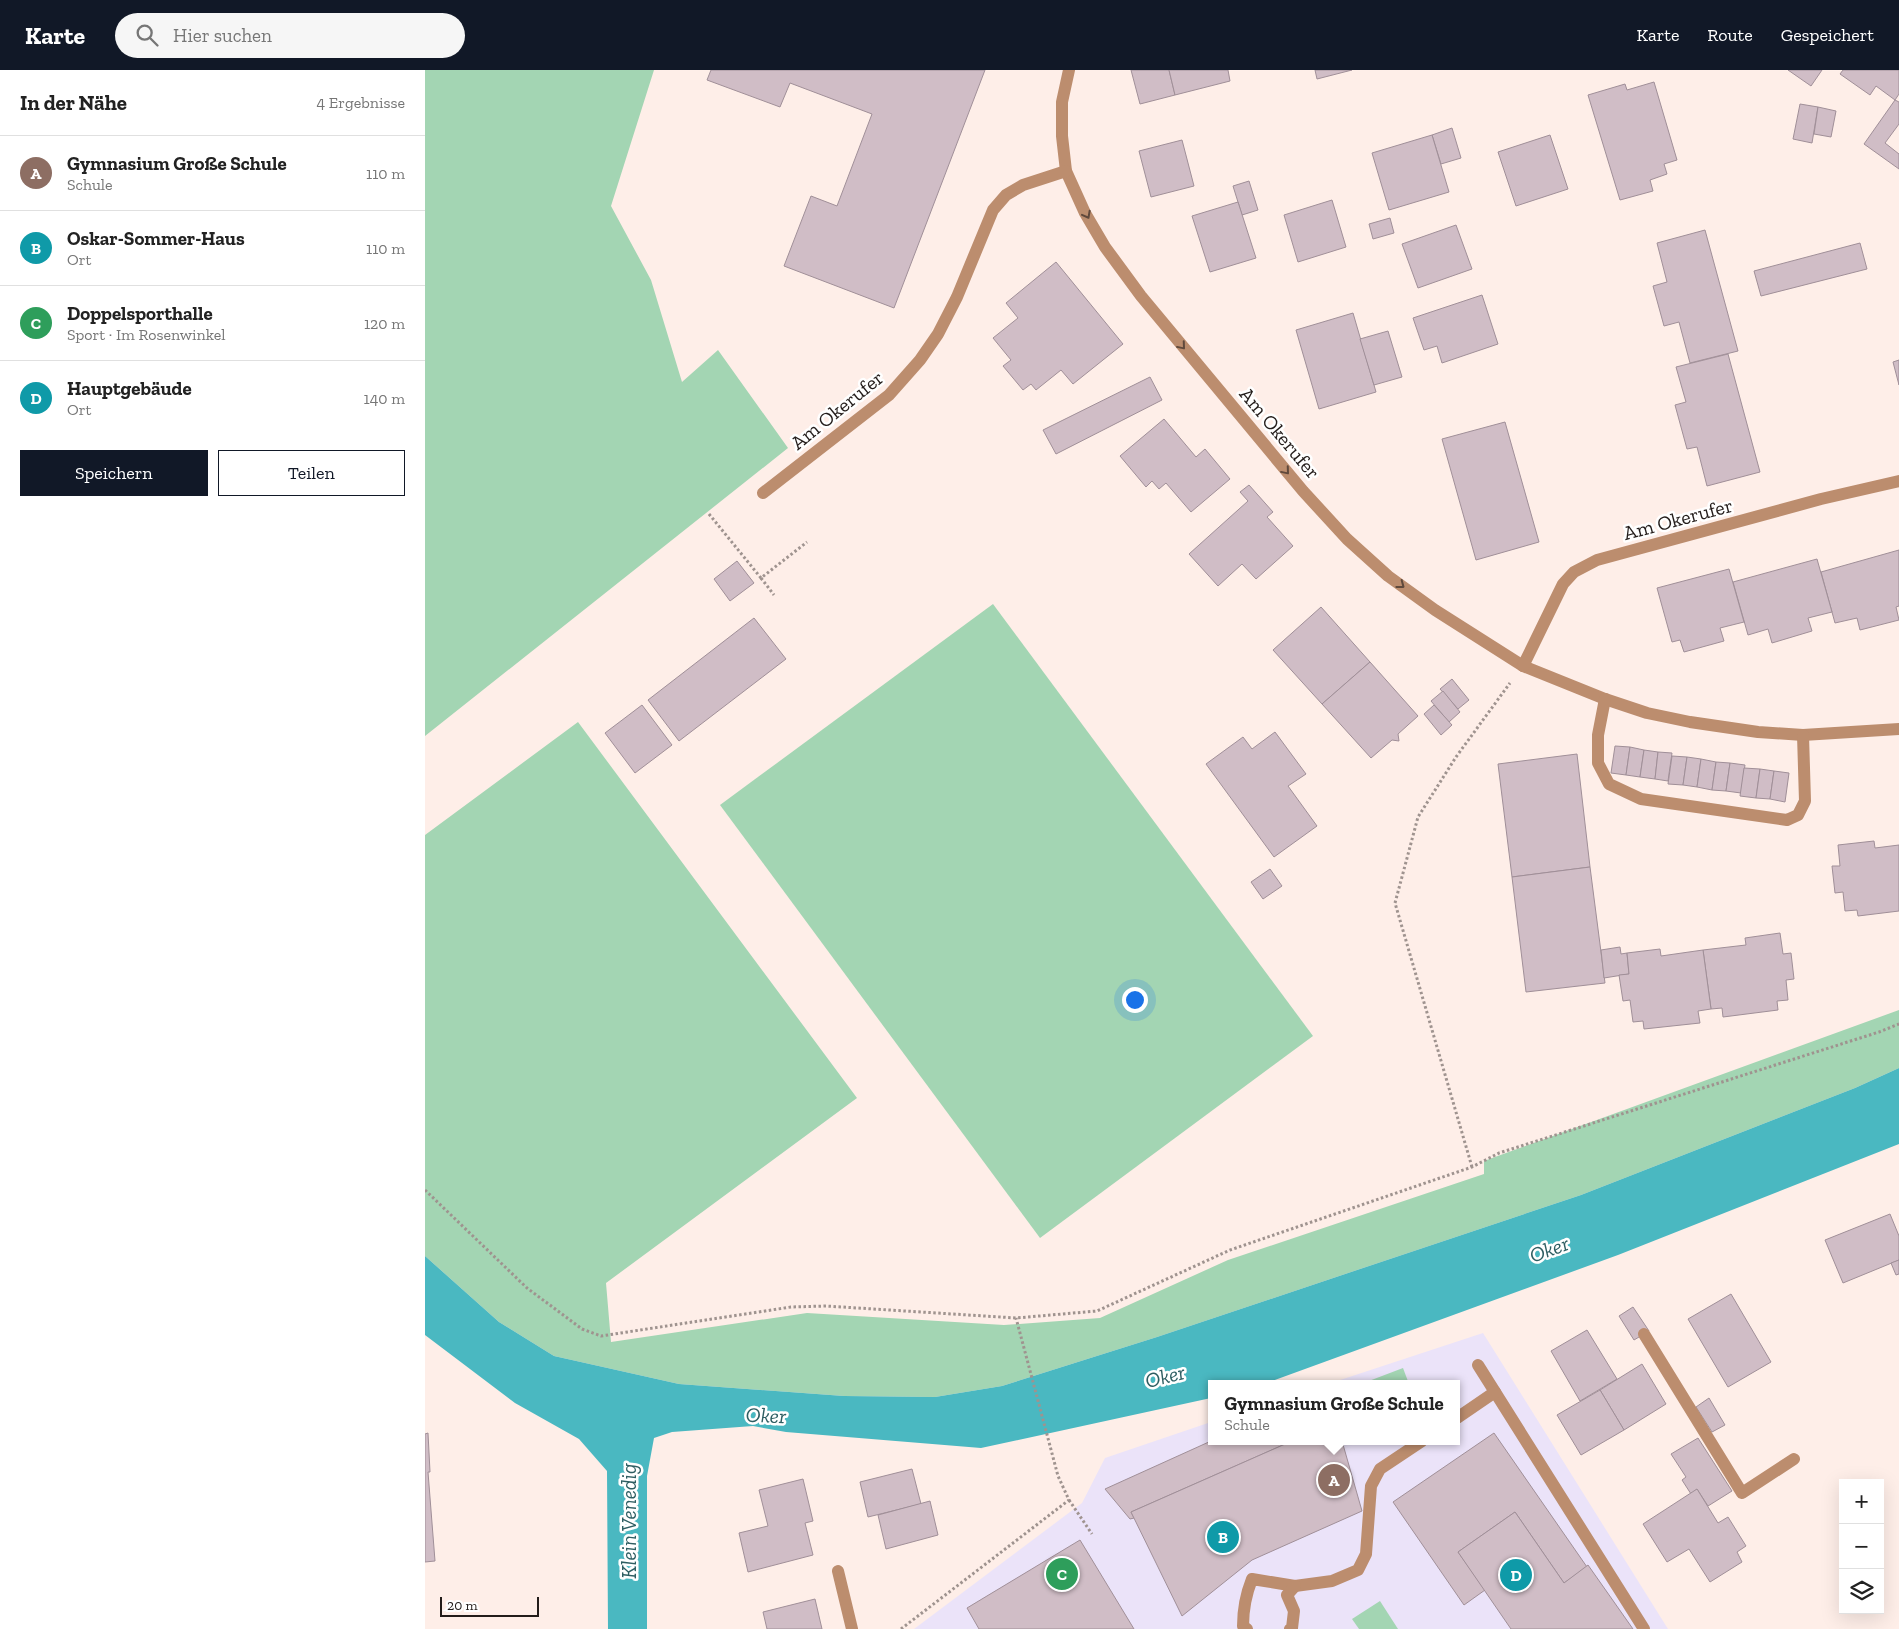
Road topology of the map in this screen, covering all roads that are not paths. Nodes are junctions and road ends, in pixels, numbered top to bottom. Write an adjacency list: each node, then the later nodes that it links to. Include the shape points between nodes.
1 (1069, 70): 2 (street, Am Okerufer, via 1062,102)
2 (1066, 171): 4 (street, Am Okerufer, via 1023,185 1006,195 993,210 957,297 920,360 889,395); 5 (street, Am Okerufer, one-way to 5, via 1101,240 1141,296 1303,491 1389,576 1435,610)
3 (1899, 481): 5 (street, Am Okerufer, via 1597,560 1574,572 1563,584)
4 (763, 493)
5 (1523, 666): 6 (street, Am Okerufer)
6 (1605, 699): 8 (street, Am Okerufer, via 1647,713 1690,722); 8 (street, via 1598,735 1598,763 1609,784 1641,799 1666,804 1787,820 1798,815 1805,801)
7 (1899, 729): 8 (street, Am Okerufer)
8 (1803, 735)
9 (1645, 1334): 14 (street, via 1742,1493)
10 (1478, 1365): 11 (street)
11 (1495, 1392): 12 (street); 20 (street)
12 (1460, 1416)
13 (1416, 1445): 16 (street, via 1380,1469 1371,1486 1365,1554 1358,1570 1333,1581)
14 (1794, 1459)
15 (838, 1571): 17 (street)
16 (1295, 1586): 18 (street, via 1252,1579 1243,1613 1243,1626); 19 (street, via 1287,1595 1294,1611)
17 (852, 1629)
18 (1247, 1629)
19 (1290, 1629)
20 (1644, 1629)

